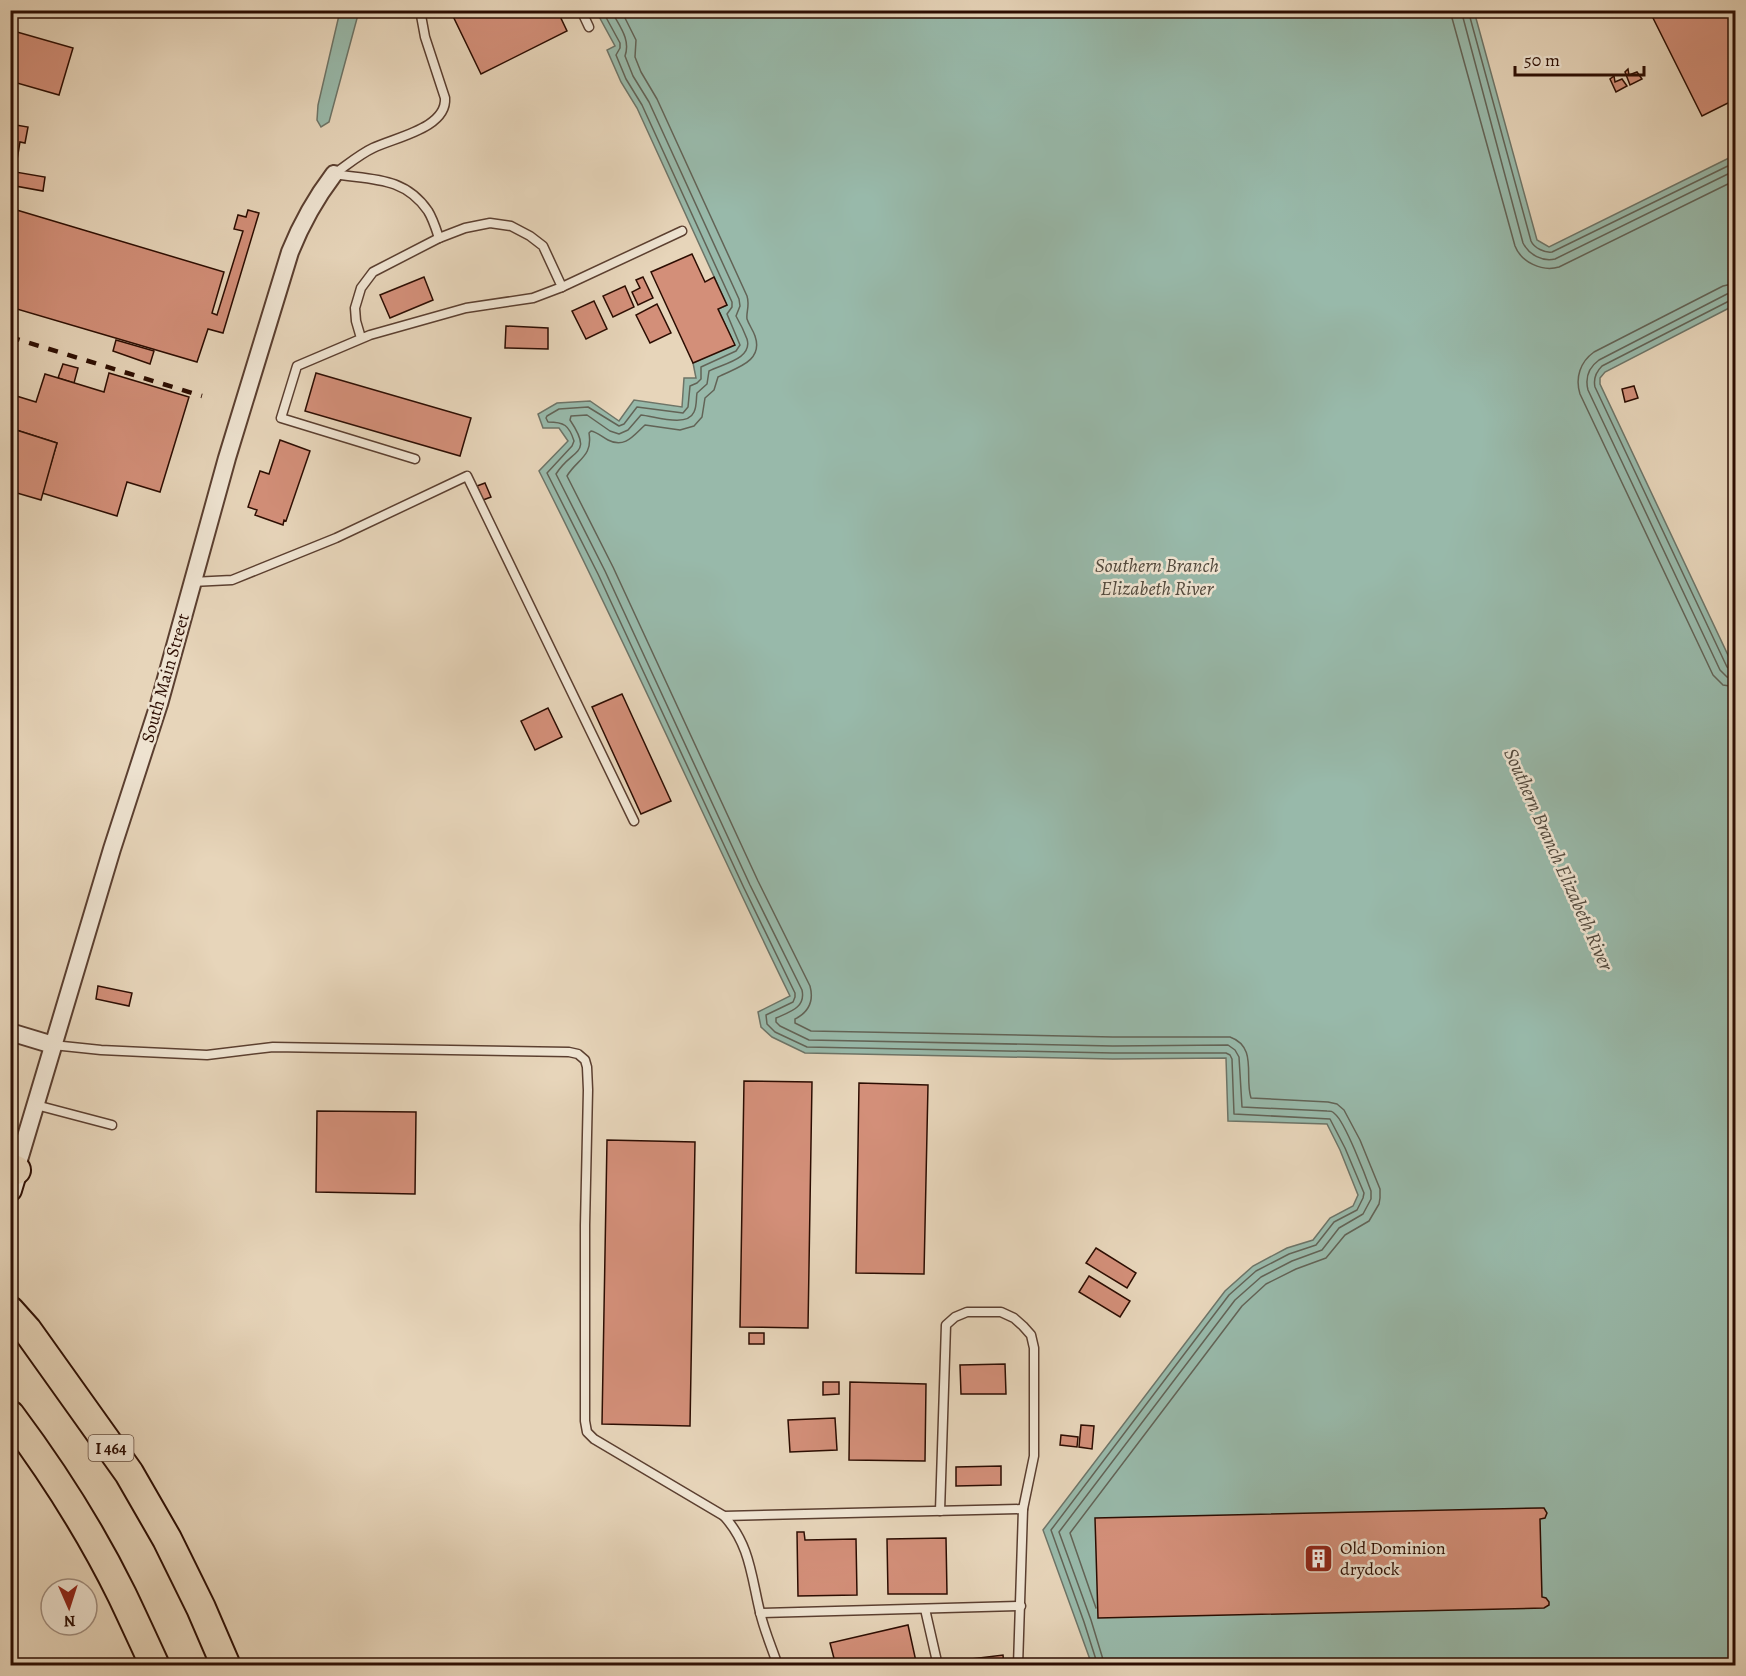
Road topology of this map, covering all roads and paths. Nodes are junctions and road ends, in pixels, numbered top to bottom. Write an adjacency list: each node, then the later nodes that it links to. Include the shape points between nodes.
1 (420, 10): 4 (lane, via 446,105 431,124 372,148)
2 (581, 10): 3 (lane)
3 (589, 27)
4 (334, 174): 6 (lane, via 388,181 408,190 429,212); 10 (street, South Main Street, via 302,222 290,252)
5 (682, 231): 7 (lane)
6 (439, 238): 7 (lane, via 465,228 511,226 543,246); 8 (lane, via 373,272 361,288 355,308)
7 (562, 287): 8 (lane, via 533,298 466,308)
8 (361, 338): 9 (lane, via 297,366 281,418)
9 (415, 459)
10 (192, 582): 11 (lane, via 232,580 467,476); 13 (street, South Main Street, via 159,704)
11 (634, 821)
12 (10, 1032): 13 (street)
13 (53, 1045): 14 (street, South Main Street); 21 (lane, via 207,1055 273,1047 578,1054 587,1066 588,1090 585,1426 594,1439)
14 (36, 1105): 15 (lane); 16 (street, South Main Street)
15 (112, 1125)
16 (12, 1176)
17 (19, 1320): 26 (highway, I 464, via 129,1473 176,1556)
18 (11, 1416): 25 (highway, via 99,1552)
19 (1023, 1509): 20 (lane); 20 (lane, via 1034,1456 1035,1348 1031,1335 1014,1318 1001,1312 967,1312 946,1325); 22 (lane)
20 (940, 1511): 21 (lane)
21 (724, 1516): 24 (lane, via 740,1537 748,1557)
22 (1021, 1606): 23 (lane); 29 (lane)
23 (925, 1609): 24 (lane); 28 (lane)
24 (760, 1612): 27 (lane)
25 (155, 1665)
26 (226, 1665)
27 (778, 1665)
28 (938, 1665)
29 (1018, 1665)

